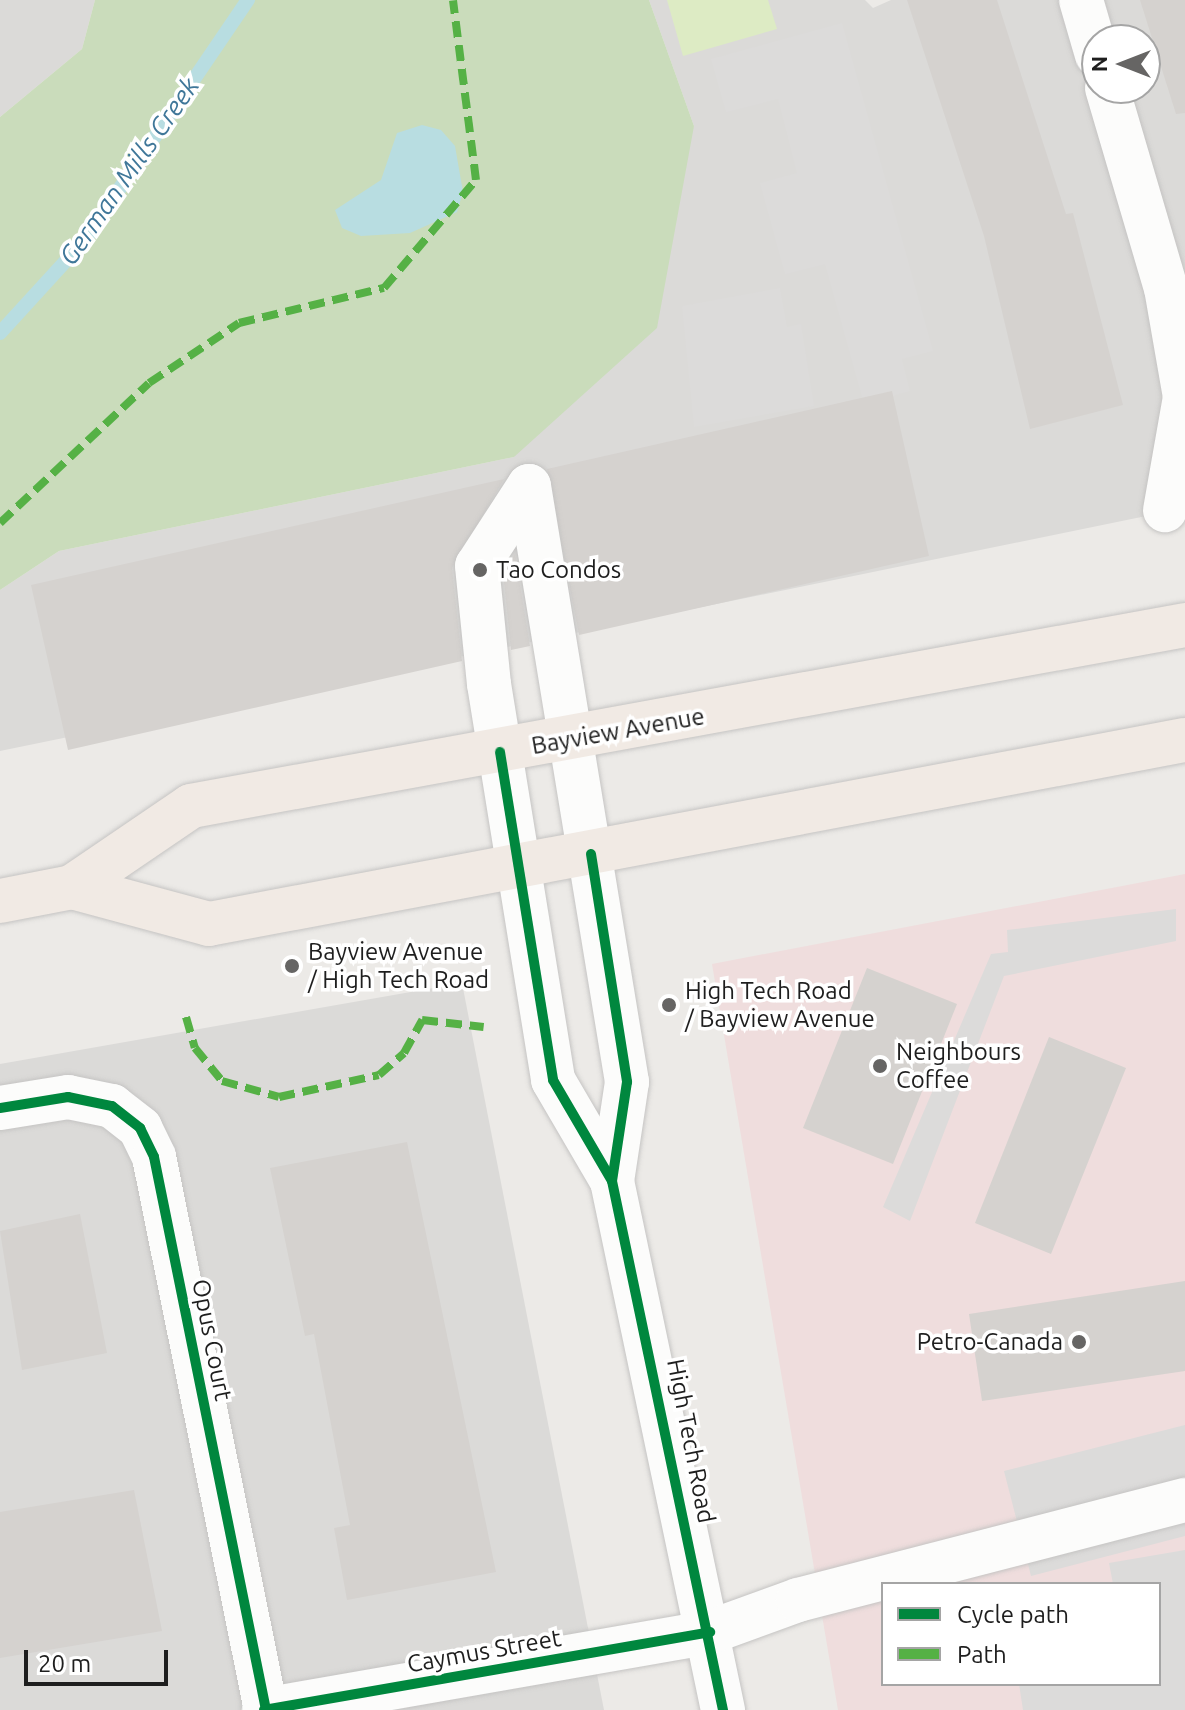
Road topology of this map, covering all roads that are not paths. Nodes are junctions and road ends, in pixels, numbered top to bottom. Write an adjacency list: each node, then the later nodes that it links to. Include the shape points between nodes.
1 (1081, 0): 2 (street)
2 (1088, 24)
3 (1114, 104): 4 (street)
4 (1168, 231): 5 (street, via 1185,397)
5 (1165, 510)
6 (1185, 625): 7 (main road, Bayview Avenue)
7 (573, 739): 9 (main road, Bayview Avenue); 9 (street, High Tech Road, via 529,486 477,566); 10 (street, High Tech Road)
8 (1185, 740): 10 (main road, Bayview Avenue)
9 (500, 752): 11 (street, High Tech Road); 12 (main road, Bayview Avenue, via 191,806)
10 (591, 854): 11 (main road, Bayview Avenue); 15 (street, High Tech Road, via 627,1082)
11 (521, 868): 12 (main road, Bayview Avenue, via 209,924); 15 (street, High Tech Road, via 553,1080)
12 (72, 887): 13 (main road, Bayview Avenue)
13 (0, 901)
14 (0, 1108): 18 (street, Opus Court, via 68,1097 112,1106 140,1128 154,1157)
15 (612, 1181): 17 (street, High Tech Road)
16 (1185, 1500): 17 (street, Caymus Street, via 798,1600)
17 (710, 1632): 18 (street, Caymus Street); 19 (street, High Tech Road)
18 (265, 1710)
19 (723, 1710)

